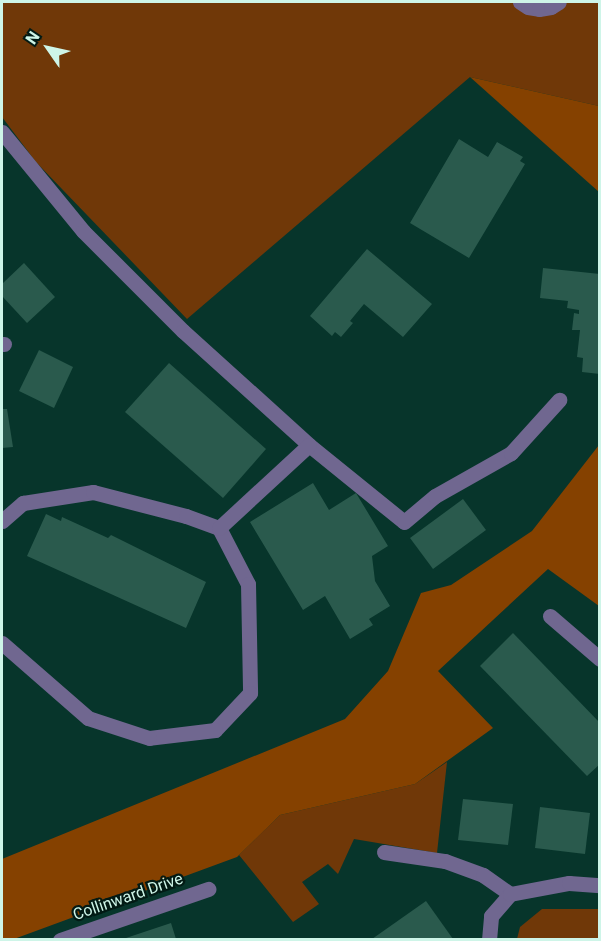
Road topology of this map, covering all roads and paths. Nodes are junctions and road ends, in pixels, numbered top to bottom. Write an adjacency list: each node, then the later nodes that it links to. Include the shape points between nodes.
1 (520, 2): 2 (street, via 539,9)
2 (559, 2)
3 (2, 132): 5 (street, via 83,231 183,331)
4 (559, 400): 5 (street, via 511,453 435,496 404,522)
5 (309, 445): 7 (street)
6 (2, 521): 7 (street, via 23,503 93,492)
7 (219, 528): 9 (street, via 248,584 250,693 215,730 149,738 88,718)
8 (550, 616): 10 (street)
9 (2, 644)
10 (600, 659)
11 (384, 852): 14 (street, via 445,861 483,875)
12 (600, 885): 14 (street, via 569,883)
13 (208, 889): 15 (street, Collinward Drive)
14 (510, 894): 16 (street, via 491,916)
15 (60, 939)
16 (489, 939)

